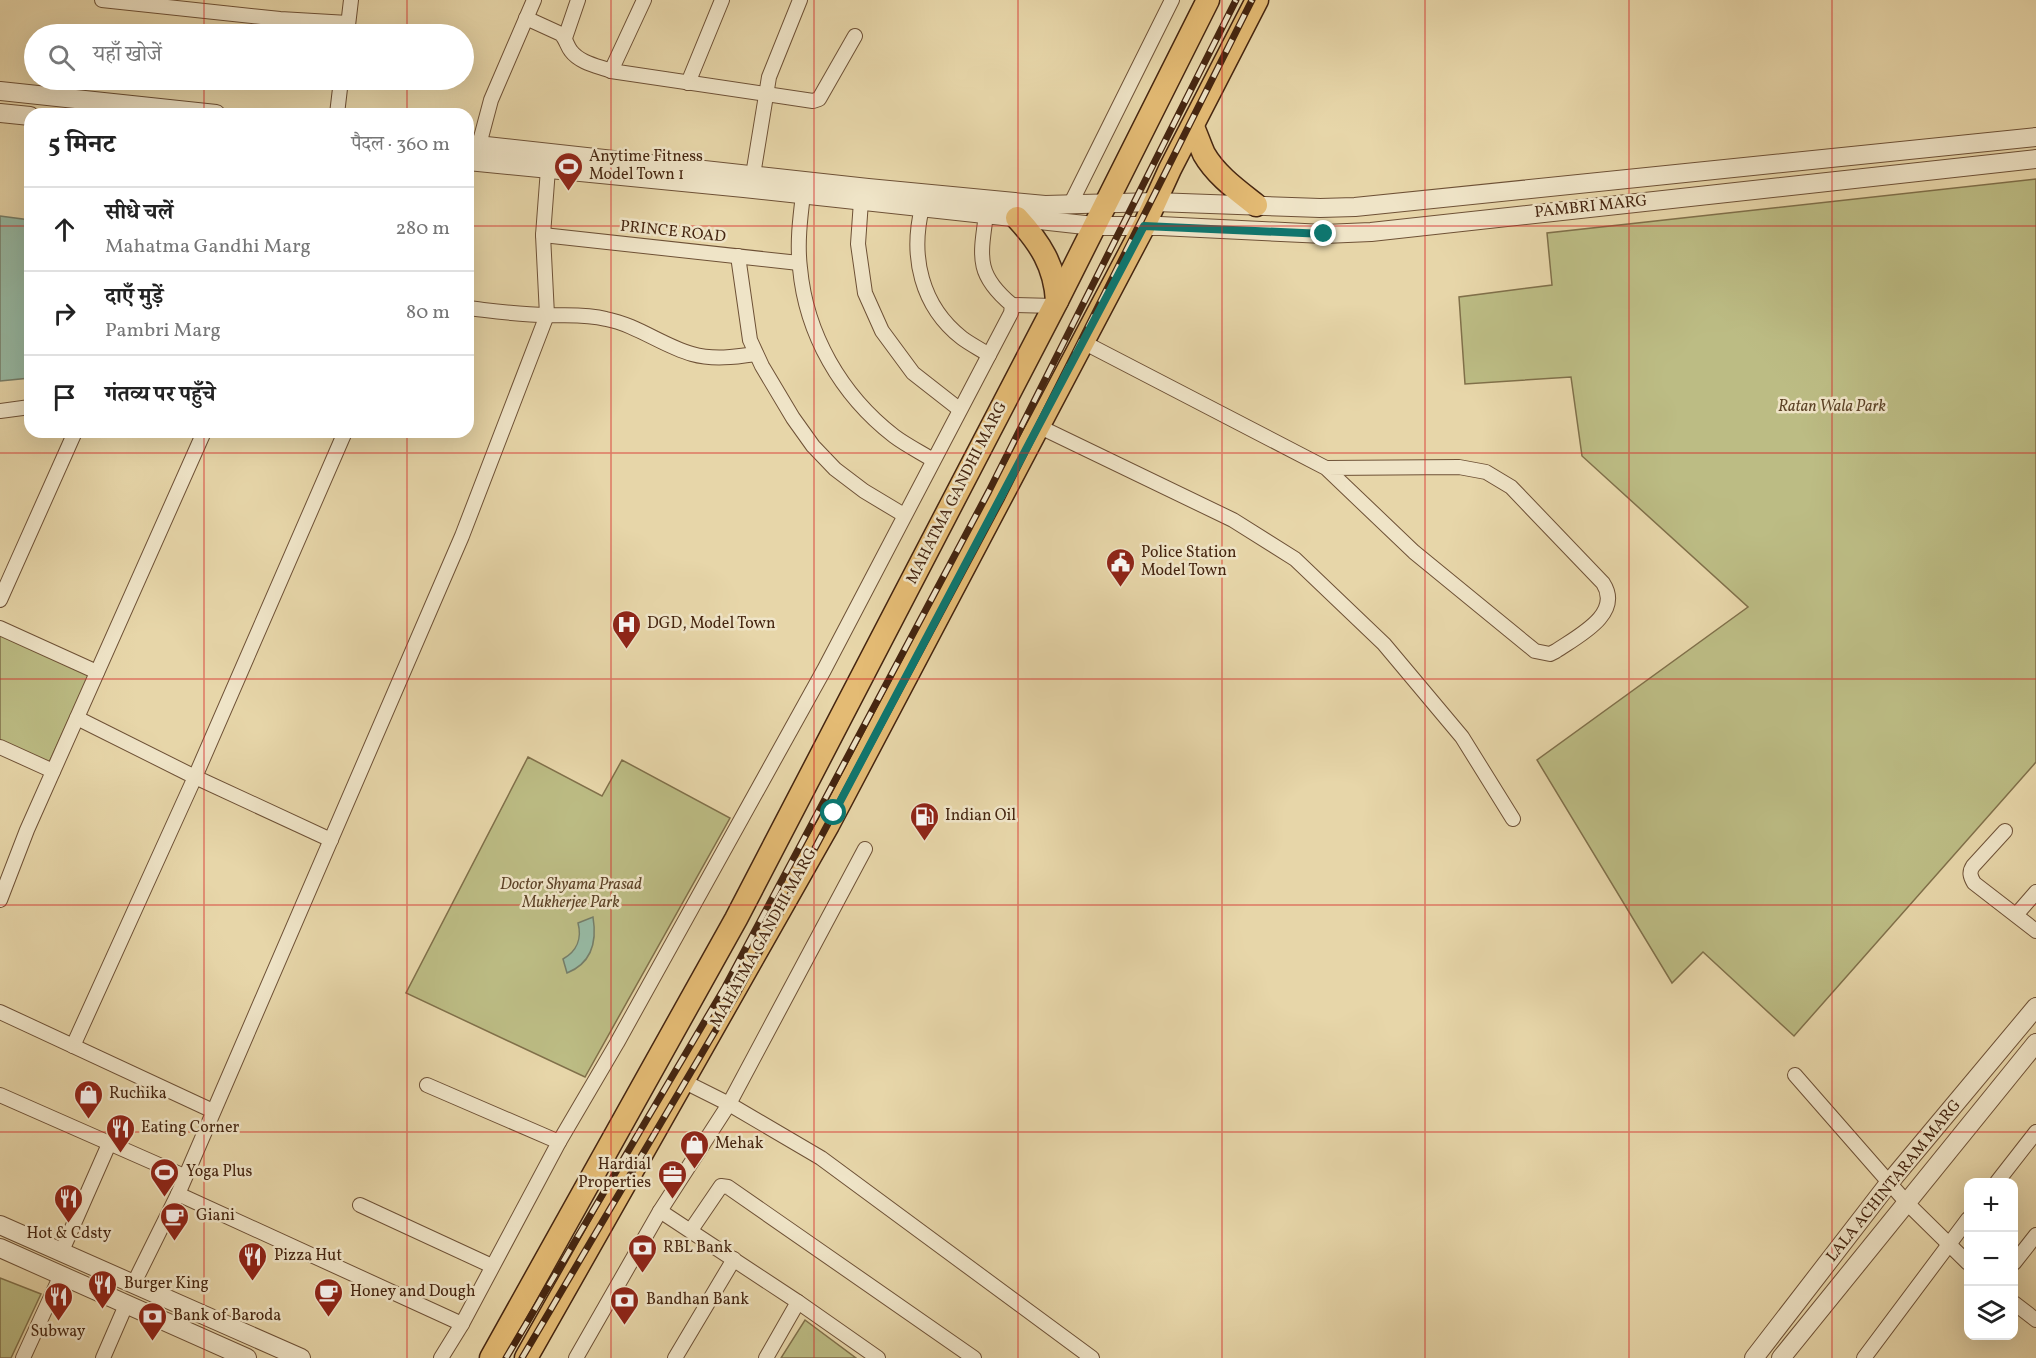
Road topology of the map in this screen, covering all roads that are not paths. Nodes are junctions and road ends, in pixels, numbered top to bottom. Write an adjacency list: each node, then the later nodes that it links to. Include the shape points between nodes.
1 (102, 0): 11 (street)
2 (351, 0): 16 (street)
3 (534, 0): 14 (street)
4 (578, 0): 18 (street)
5 (644, 0): 19 (street)
6 (722, 0): 20 (street)
7 (800, 0): 23 (street, via 769,77)
8 (1172, 0): 42 (street)
9 (1208, 0): 41 (main road)
10 (1257, 0): 28 (main road)
11 (134, 1): 12 (street)
12 (179, 4): 13 (street)
13 (237, 7): 15 (street)
14 (526, 18): 18 (street); 30 (street)
15 (323, 24)
16 (349, 24)
17 (855, 36): 23 (street, via 819,99)
18 (565, 38): 19 (street, via 573,54 582,61)
19 (611, 71): 20 (street)
20 (688, 83): 23 (street)
21 (0, 90): 24 (street)
22 (340, 90): 25 (street)
23 (766, 95): 36 (street)
24 (144, 108)
25 (338, 108)
26 (0, 113): 27 (street)
27 (24, 115)
28 (1193, 127): 40 (main road); 43 (main road, via 1213,166)
29 (2036, 136): 34 (street, PAMBRI MARG)
30 (474, 142)
31 (474, 145): 36 (street, PAMBRI MARG)
32 (2036, 159): 37 (street, PAMBRI MARG)
33 (474, 162): 35 (street, PAMBRI MARG)
34 (1757, 166): 37 (street); 43 (street, PAMBRI MARG, via 1355,207)
35 (548, 169): 38 (street, PAMBRI MARG); 49 (street)
36 (753, 175): 42 (street, PAMBRI MARG)
37 (1759, 188): 48 (street, PAMBRI MARG, via 1371,232 1324,234)
38 (803, 195): 39 (street, PAMBRI MARG); 51 (street)
39 (861, 201): 44 (street, PAMBRI MARG); 60 (street, via 858,244 866,293 882,331 912,373)
40 (1155, 202): 41 (street, PAMBRI MARG); 43 (street, PAMBRI MARG); 48 (main road, MAHATMA GANDHI MARG)
41 (1105, 203): 42 (street, PAMBRI MARG); 47 (main road, MAHATMA GANDHI MARG)
42 (1070, 205)
43 (1256, 205)
44 (922, 208): 45 (street, PAMBRI MARG); 58 (street, via 916,251 929,300 962,338)
45 (986, 215): 46 (street, PAMBRI MARG); 53 (street, via 981,244 984,271)
46 (1017, 218): 47 (street, PAMBRI MARG); 52 (main road, via 1040,245 1055,282)
47 (1094, 226): 48 (street, PAMBRI MARG); 52 (main road, MAHATMA GANDHI MARG)
48 (1144, 226): 56 (main road, MAHATMA GANDHI MARG)
49 (543, 235): 50 (street, PRINCE ROAD); 55 (street)
50 (738, 256): 51 (street, PRINCE ROAD); 57 (street, via 750,340)
51 (799, 263): 66 (street, via 807,307 820,345 840,379 865,410)
52 (1055, 304): 53 (street); 127 (main road, MAHATMA GANDHI MARG, via 736,919)
53 (1012, 305): 58 (street)
54 (474, 309): 55 (street)
55 (547, 315): 57 (street, via 608,319 691,354); 78 (street, via 462,536)
56 (1083, 342): 62 (main road, MAHATMA GANDHI MARG); 67 (street)
57 (756, 354): 68 (street, via 813,446 864,491)
58 (990, 355): 60 (street)
59 (24, 408): 61 (street)
60 (959, 409): 66 (street)
61 (0, 411)
62 (1038, 426): 76 (street, via 1233,520 1295,559 1384,644 1462,737); 89 (main road, MAHATMA GANDHI MARG, via 828,825)
63 (72, 438): 69 (street)
64 (201, 438): 71 (street)
65 (342, 438): 75 (street)
66 (933, 460): 68 (street)
67 (1326, 468): 67 (street, via 1458,467 1486,472 1511,487 1603,582 1609,600 1604,615 1556,651 1535,651 1414,552)
68 (904, 515): 95 (street, via 824,670)
69 (0, 600)
70 (0, 628): 71 (street)
71 (97, 672): 72 (street)
72 (77, 718): 74 (street); 75 (street)
73 (0, 747): 74 (street)
74 (53, 771): 81 (street)
75 (195, 777): 78 (street); 87 (street)
76 (1512, 819)
77 (2005, 831): 82 (street, via 1970,870 1971,878)
78 (332, 840): 93 (street)
79 (865, 849): 92 (street)
80 (2036, 892): 82 (street)
81 (0, 900)
82 (2016, 915): 83 (street)
83 (2036, 931)
84 (2036, 1007): 99 (street, LALA ACHINTARAM MARG)
85 (0, 1012): 87 (street)
86 (2036, 1043): 101 (street, LALA ACHINTARAM MARG)
87 (73, 1046): 93 (street)
88 (1795, 1075): 99 (street)
89 (684, 1081): 92 (street); 128 (main road, MAHATMA GANDHI MARG)
90 (427, 1085): 95 (street)
91 (0, 1095): 96 (street)
92 (729, 1104): 103 (street); 134 (street, via 821,1158)
93 (213, 1111): 97 (street)
94 (2036, 1132): 98 (street)
95 (560, 1142): 114 (street)
96 (109, 1144): 97 (street); 110 (street)
97 (184, 1176): 100 (street)
98 (2000, 1178)
99 (1889, 1183): 101 (street); 135 (street, LALA ACHINTARAM MARG)
100 (177, 1194): 116 (street); 121 (street)
101 (1907, 1203): 108 (street); 136 (street, LALA ACHINTARAM MARG)
102 (360, 1205): 114 (street)
103 (660, 1211): 106 (street); 129 (street)
104 (1964, 1224): 108 (street)
105 (0, 1225): 110 (street)
106 (691, 1230): 112 (street); 133 (street, via 721,1186 728,1187)
107 (2036, 1235): 111 (street)
108 (1949, 1244): 113 (street); 137 (street)
109 (0, 1248): 115 (street)
110 (61, 1252): 116 (street)
111 (2018, 1257)
112 (734, 1259): 117 (street); 130 (street)
113 (1964, 1259)
114 (492, 1266): 121 (street)
115 (61, 1275): 118 (street); 122 (street)
116 (133, 1285): 125 (street)
117 (798, 1302): 131 (street); 132 (street)
118 (126, 1305): 123 (street); 124 (street)
119 (2018, 1307): 120 (street)
120 (2036, 1320)
121 (462, 1324): 126 (street)
122 (23, 1358)
123 (103, 1358)
124 (247, 1358)
125 (301, 1358)
126 (441, 1358)
127 (490, 1358)
128 (525, 1358)
129 (576, 1358)
130 (675, 1358)
131 (766, 1358)
132 (878, 1358)
133 (974, 1358)
134 (1092, 1358)
135 (1754, 1358)
136 (1781, 1358)
137 (1864, 1358)

